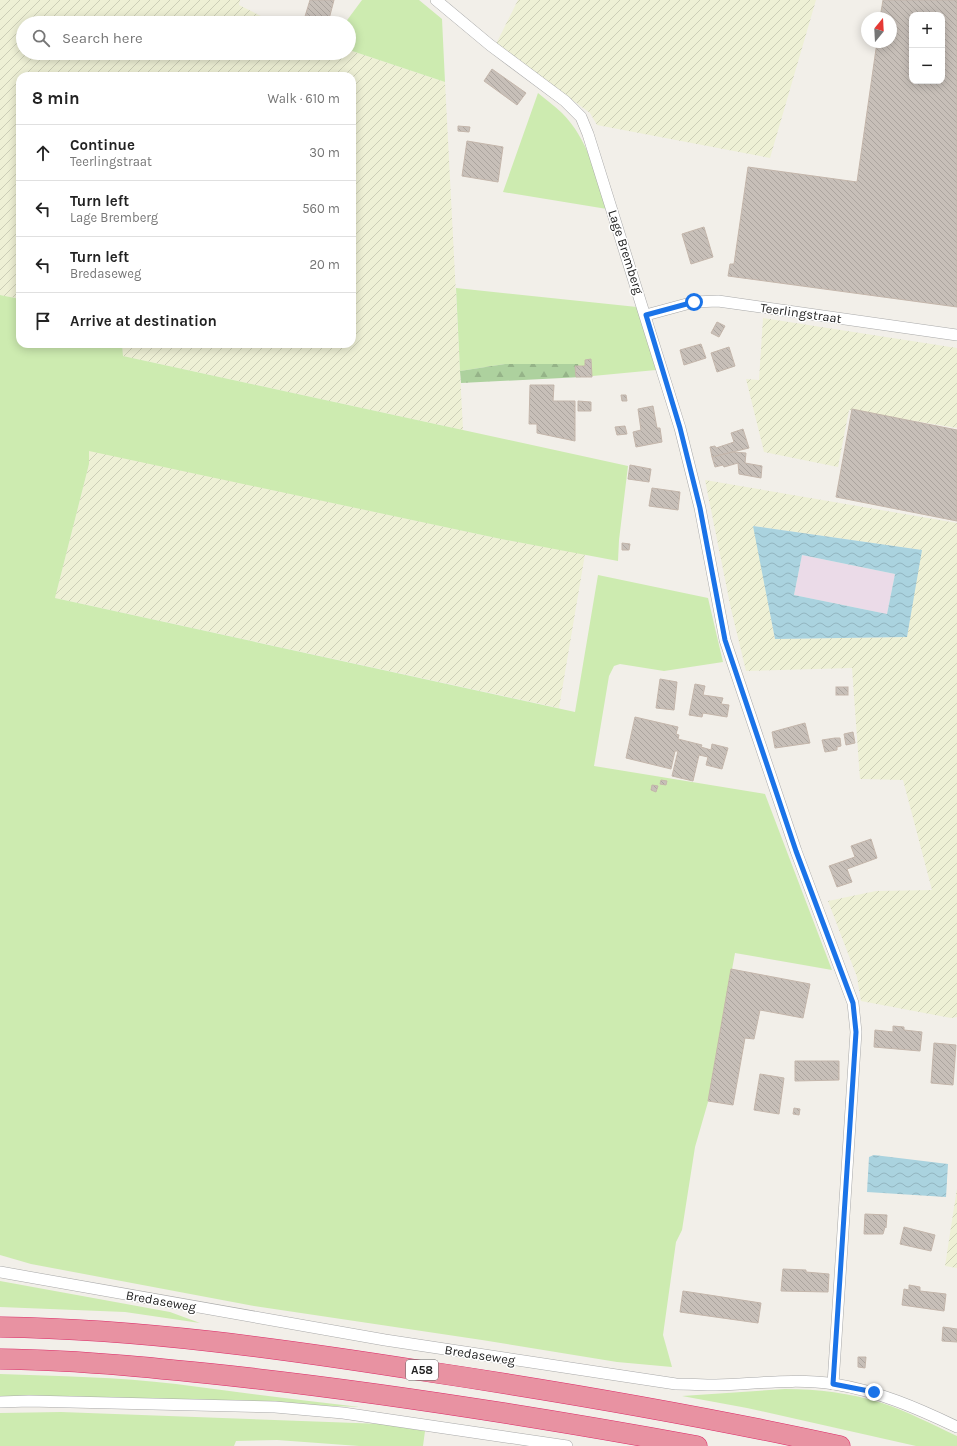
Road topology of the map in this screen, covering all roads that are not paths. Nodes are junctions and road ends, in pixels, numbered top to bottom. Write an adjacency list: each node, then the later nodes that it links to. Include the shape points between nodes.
1 (436, 0): 2 (street, Lage Bremberg, via 490,45 565,101 581,117)
2 (646, 315): 3 (street, Teerlingstraat, via 694,302 718,301); 7 (street, Lage Bremberg, via 680,428 700,508 725,640 796,851 853,1003 856,1032)
3 (957, 335)
4 (0, 1272): 7 (street, Bredaseweg, via 385,1340 676,1384 790,1381)
5 (0, 1327): 12 (highway, A58, via 150,1334 321,1355 538,1388 758,1428)
6 (0, 1360): 11 (highway, A58, via 147,1367 326,1387 565,1422)
7 (833, 1384): 9 (street, Bredaseweg, via 874,1392 910,1405)
8 (0, 1402): 10 (street, via 275,1407 343,1413)
9 (957, 1427)
10 (567, 1446)
11 (697, 1446)
12 (840, 1446)

